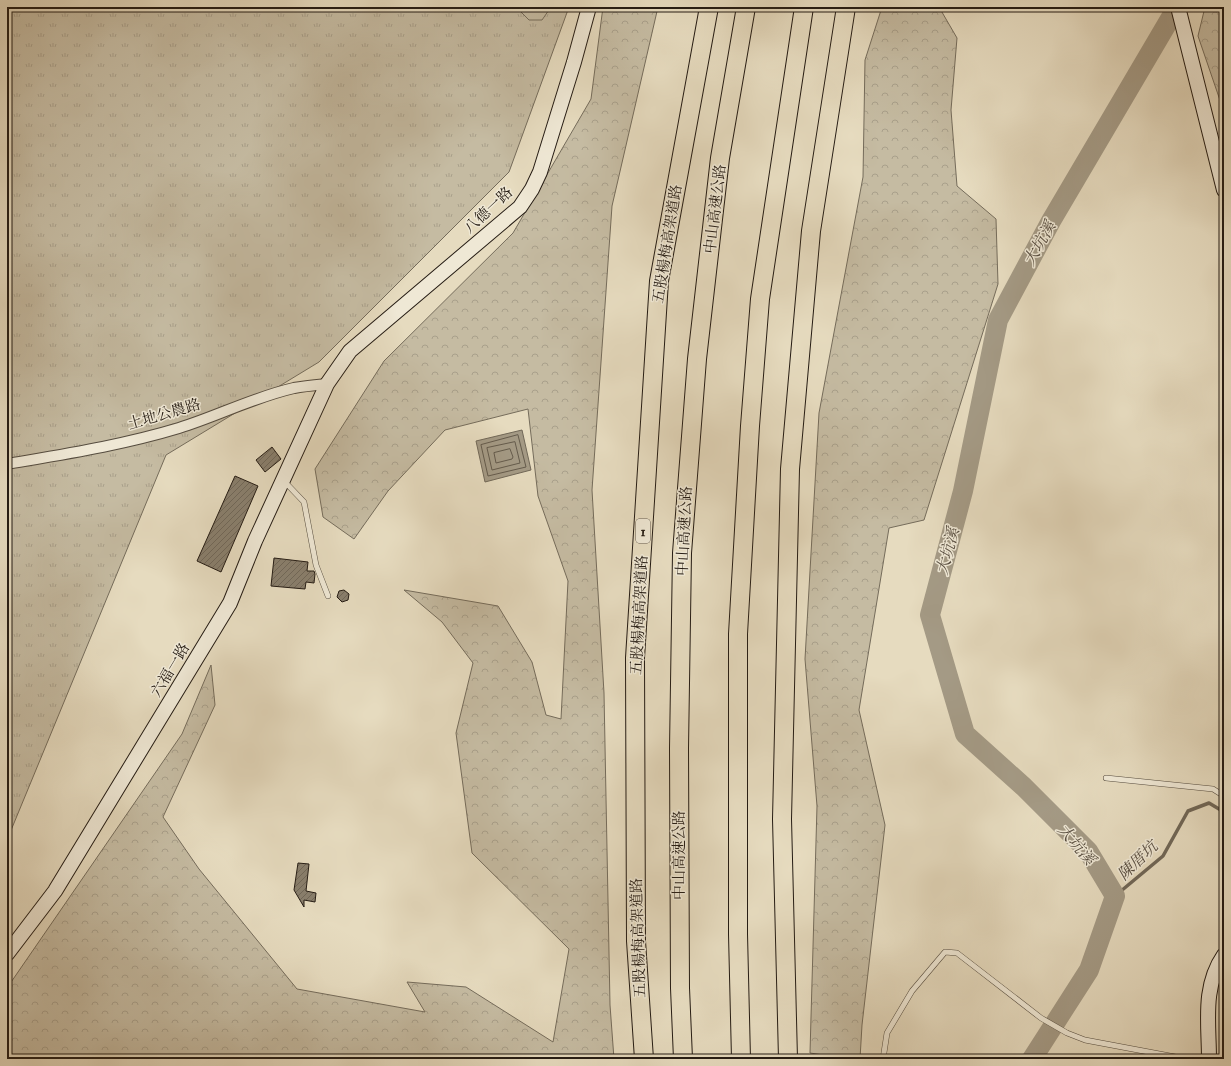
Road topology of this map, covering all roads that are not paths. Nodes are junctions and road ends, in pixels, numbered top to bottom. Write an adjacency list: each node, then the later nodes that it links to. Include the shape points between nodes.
1 (589, 7): 8 (street, 八德一路, via 540,172 520,207 350,351)
2 (709, 7): 16 (highway, 五股楊梅高架道路 / 1, via 659,281 635,658 636,941)
3 (746, 7): 17 (highway, 中山高速公路, via 720,158 697,359 682,553 679,748 680,988)
4 (804, 7): 18 (highway, via 760,300 749,433 738,634 738,934)
5 (846, 7): 19 (highway, via 811,231 790,469 782,819)
6 (1179, 11): 7 (street)
7 (1224, 190)
8 (327, 384): 9 (street, 土地公農路, via 294,388 160,433); 10 (street, 六福一路)
9 (7, 464)
10 (283, 480): 11 (lane, via 304,502 316,565); 14 (street, 六福一路, via 230,603 55,891)
11 (328, 596)
12 (1106, 778): 13 (lane, via 1213,789)
13 (1224, 796)
14 (7, 954)
15 (1224, 955): 22 (street, via 1216,966 1208,997)
16 (644, 1059)
17 (683, 1059)
18 (741, 1059)
19 (788, 1059)
20 (883, 1059): 21 (lane, via 887,1033 912,991 945,952 957,953 1041,1018 1067,1033 1085,1040)
21 (1186, 1059)
22 (1209, 1059)

